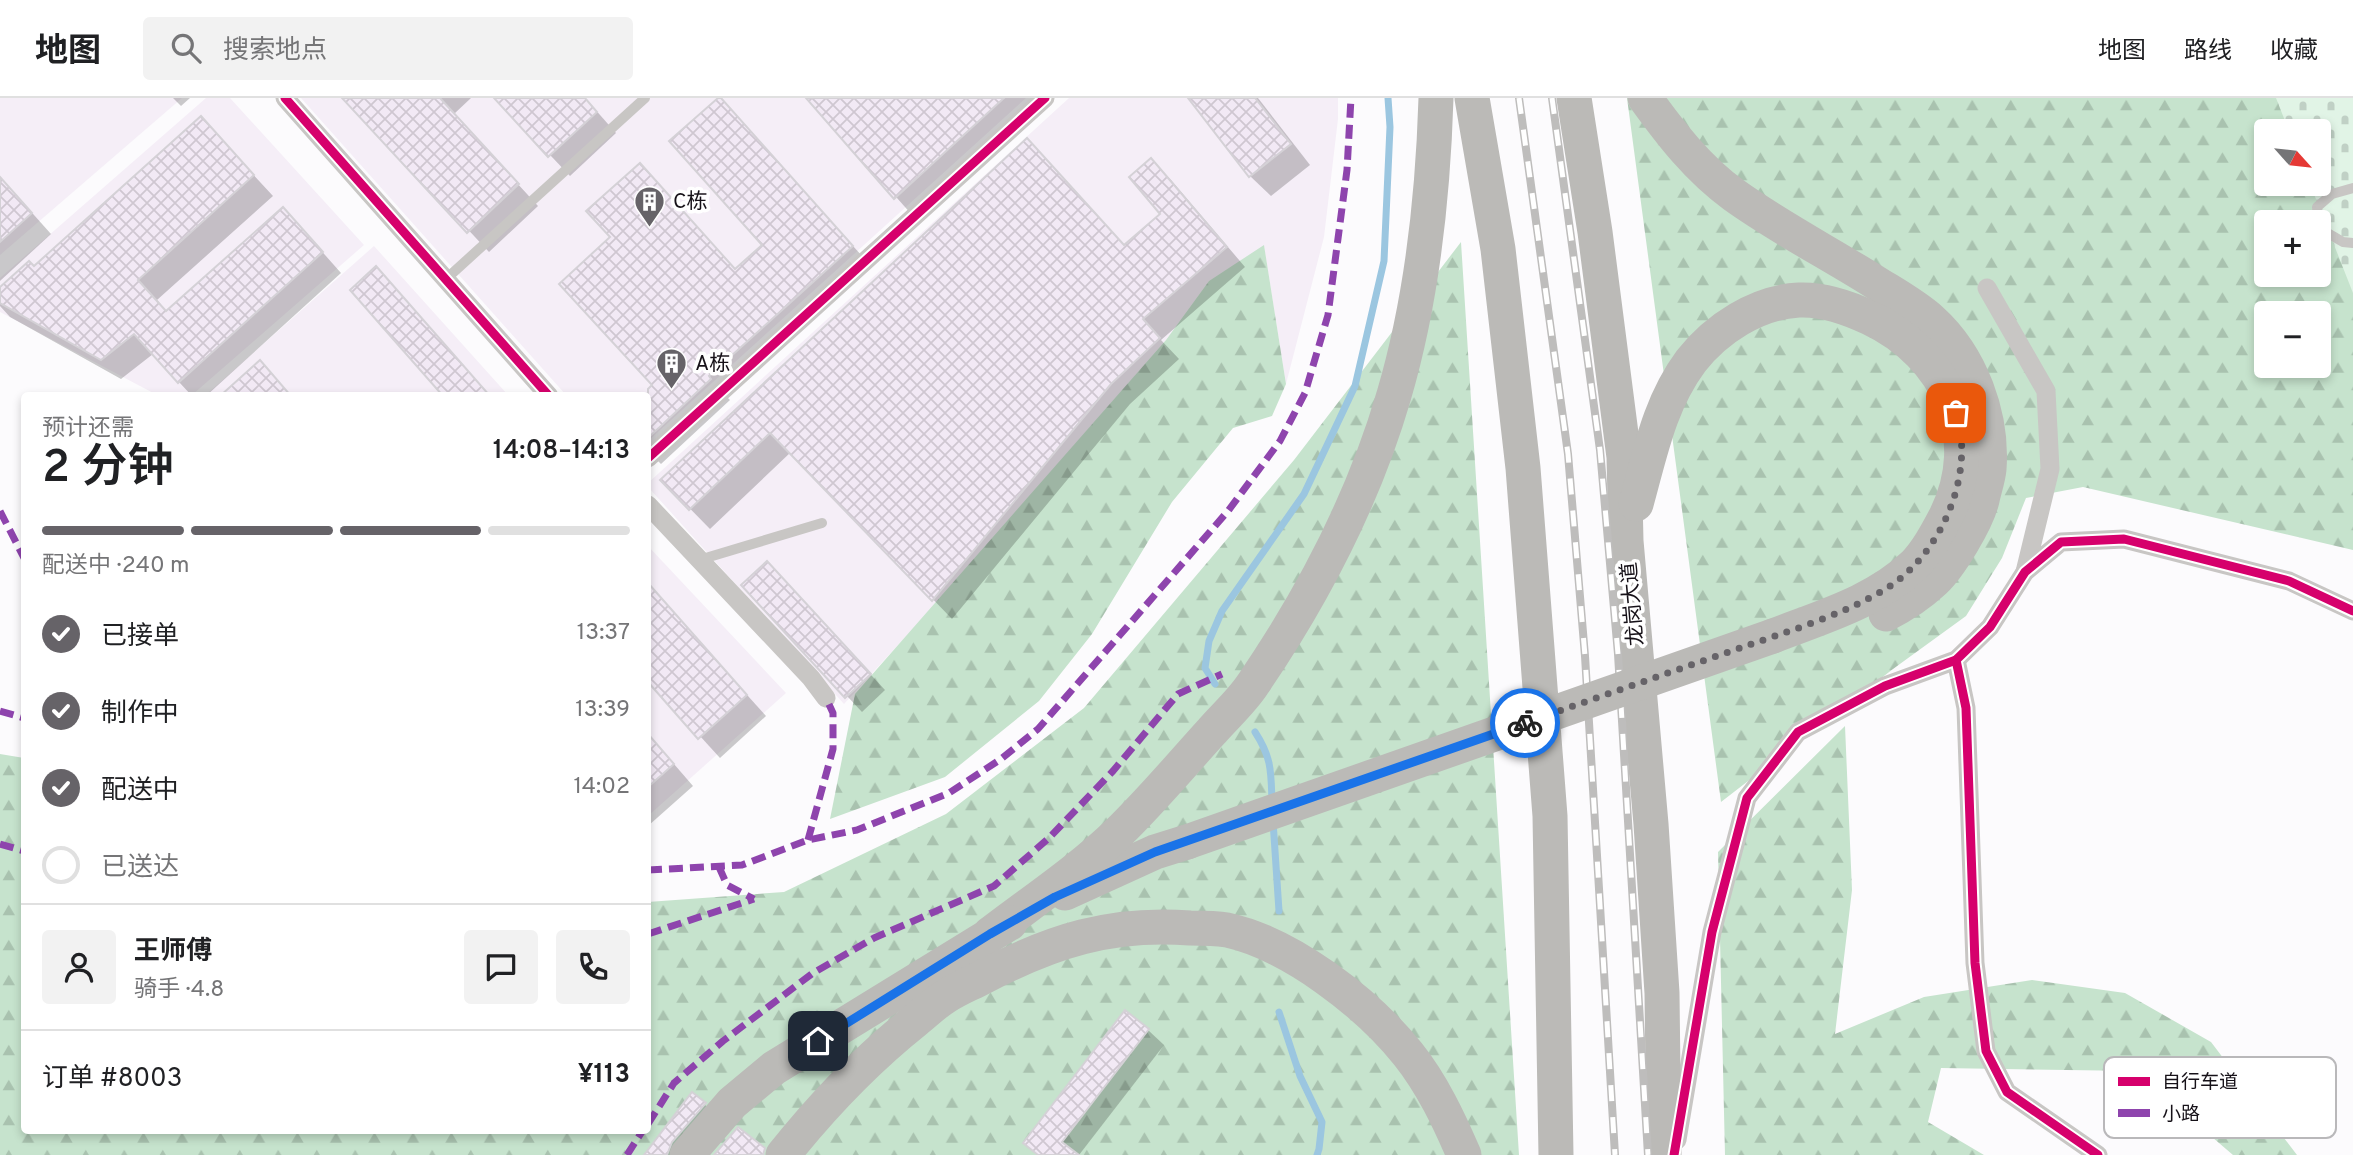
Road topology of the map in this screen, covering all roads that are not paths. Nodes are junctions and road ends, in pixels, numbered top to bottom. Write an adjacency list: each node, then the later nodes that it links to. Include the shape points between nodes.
1 (285, 98): 12 (street)
2 (645, 98): 12 (lane)
3 (1045, 98): 15 (street)
4 (1436, 98): 26 (highway, via 1415,307 1394,395 1369,469 1333,549 1252,686 1174,774 1118,834)
5 (1472, 98): 31 (highway, via 1498,248 1523,468 1550,816)
6 (1574, 98): 18 (highway, 龙岗大道, via 1624,457)
7 (1645, 98): 22 (highway, via 1678,143 1734,195 1932,321 1956,349 1978,390 1987,428 1989,469 1980,511 1934,581 1897,609 1852,630)
8 (2353, 188): 9 (lane, via 2332,194)
9 (2317, 210)
10 (2331, 235): 11 (lane)
11 (2353, 243)
12 (446, 279): 14 (street)
13 (1987, 288): 20 (street, via 2046,391 2050,469)
14 (545, 392)
15 (651, 455)
16 (651, 508): 19 (street)
17 (822, 523): 19 (lane)
18 (1626, 541): 22 (highway, via 1669,395 1711,338 1769,305 1800,300 1829,304 1884,324 1932,366 1951,395 1962,431 1962,466 1955,498 1916,563 1887,588); 32 (highway, 龙岗大道, via 1660,954)
19 (699, 560): 24 (street)
20 (2025, 572): 21 (street, via 2061,542 2124,539 2289,581); 23 (street, via 1990,627)
21 (2353, 611)
22 (1776, 647): 25 (highway, bridge)
23 (1956, 660): 33 (street, via 1885,686 1798,732 1747,798 1712,932); 34 (street, via 1966,708 1975,963 1986,1051 2007,1092)
24 (826, 698)
25 (1191, 852): 26 (highway, via 1155,852 1055,897); 27 (highway, via 1028,934)
26 (990, 934): 28 (highway, via 774,1068 732,1103)
27 (944, 997): 29 (highway, via 858,1072); 30 (highway, via 1048,946 1103,931 1163,926 1227,930 1281,949 1372,1014 1409,1055 1446,1114)
28 (687, 1155)
29 (783, 1155)
30 (1464, 1155)
31 (1556, 1155)
32 (1664, 1155)
33 (1674, 1155)
34 (2098, 1155)

